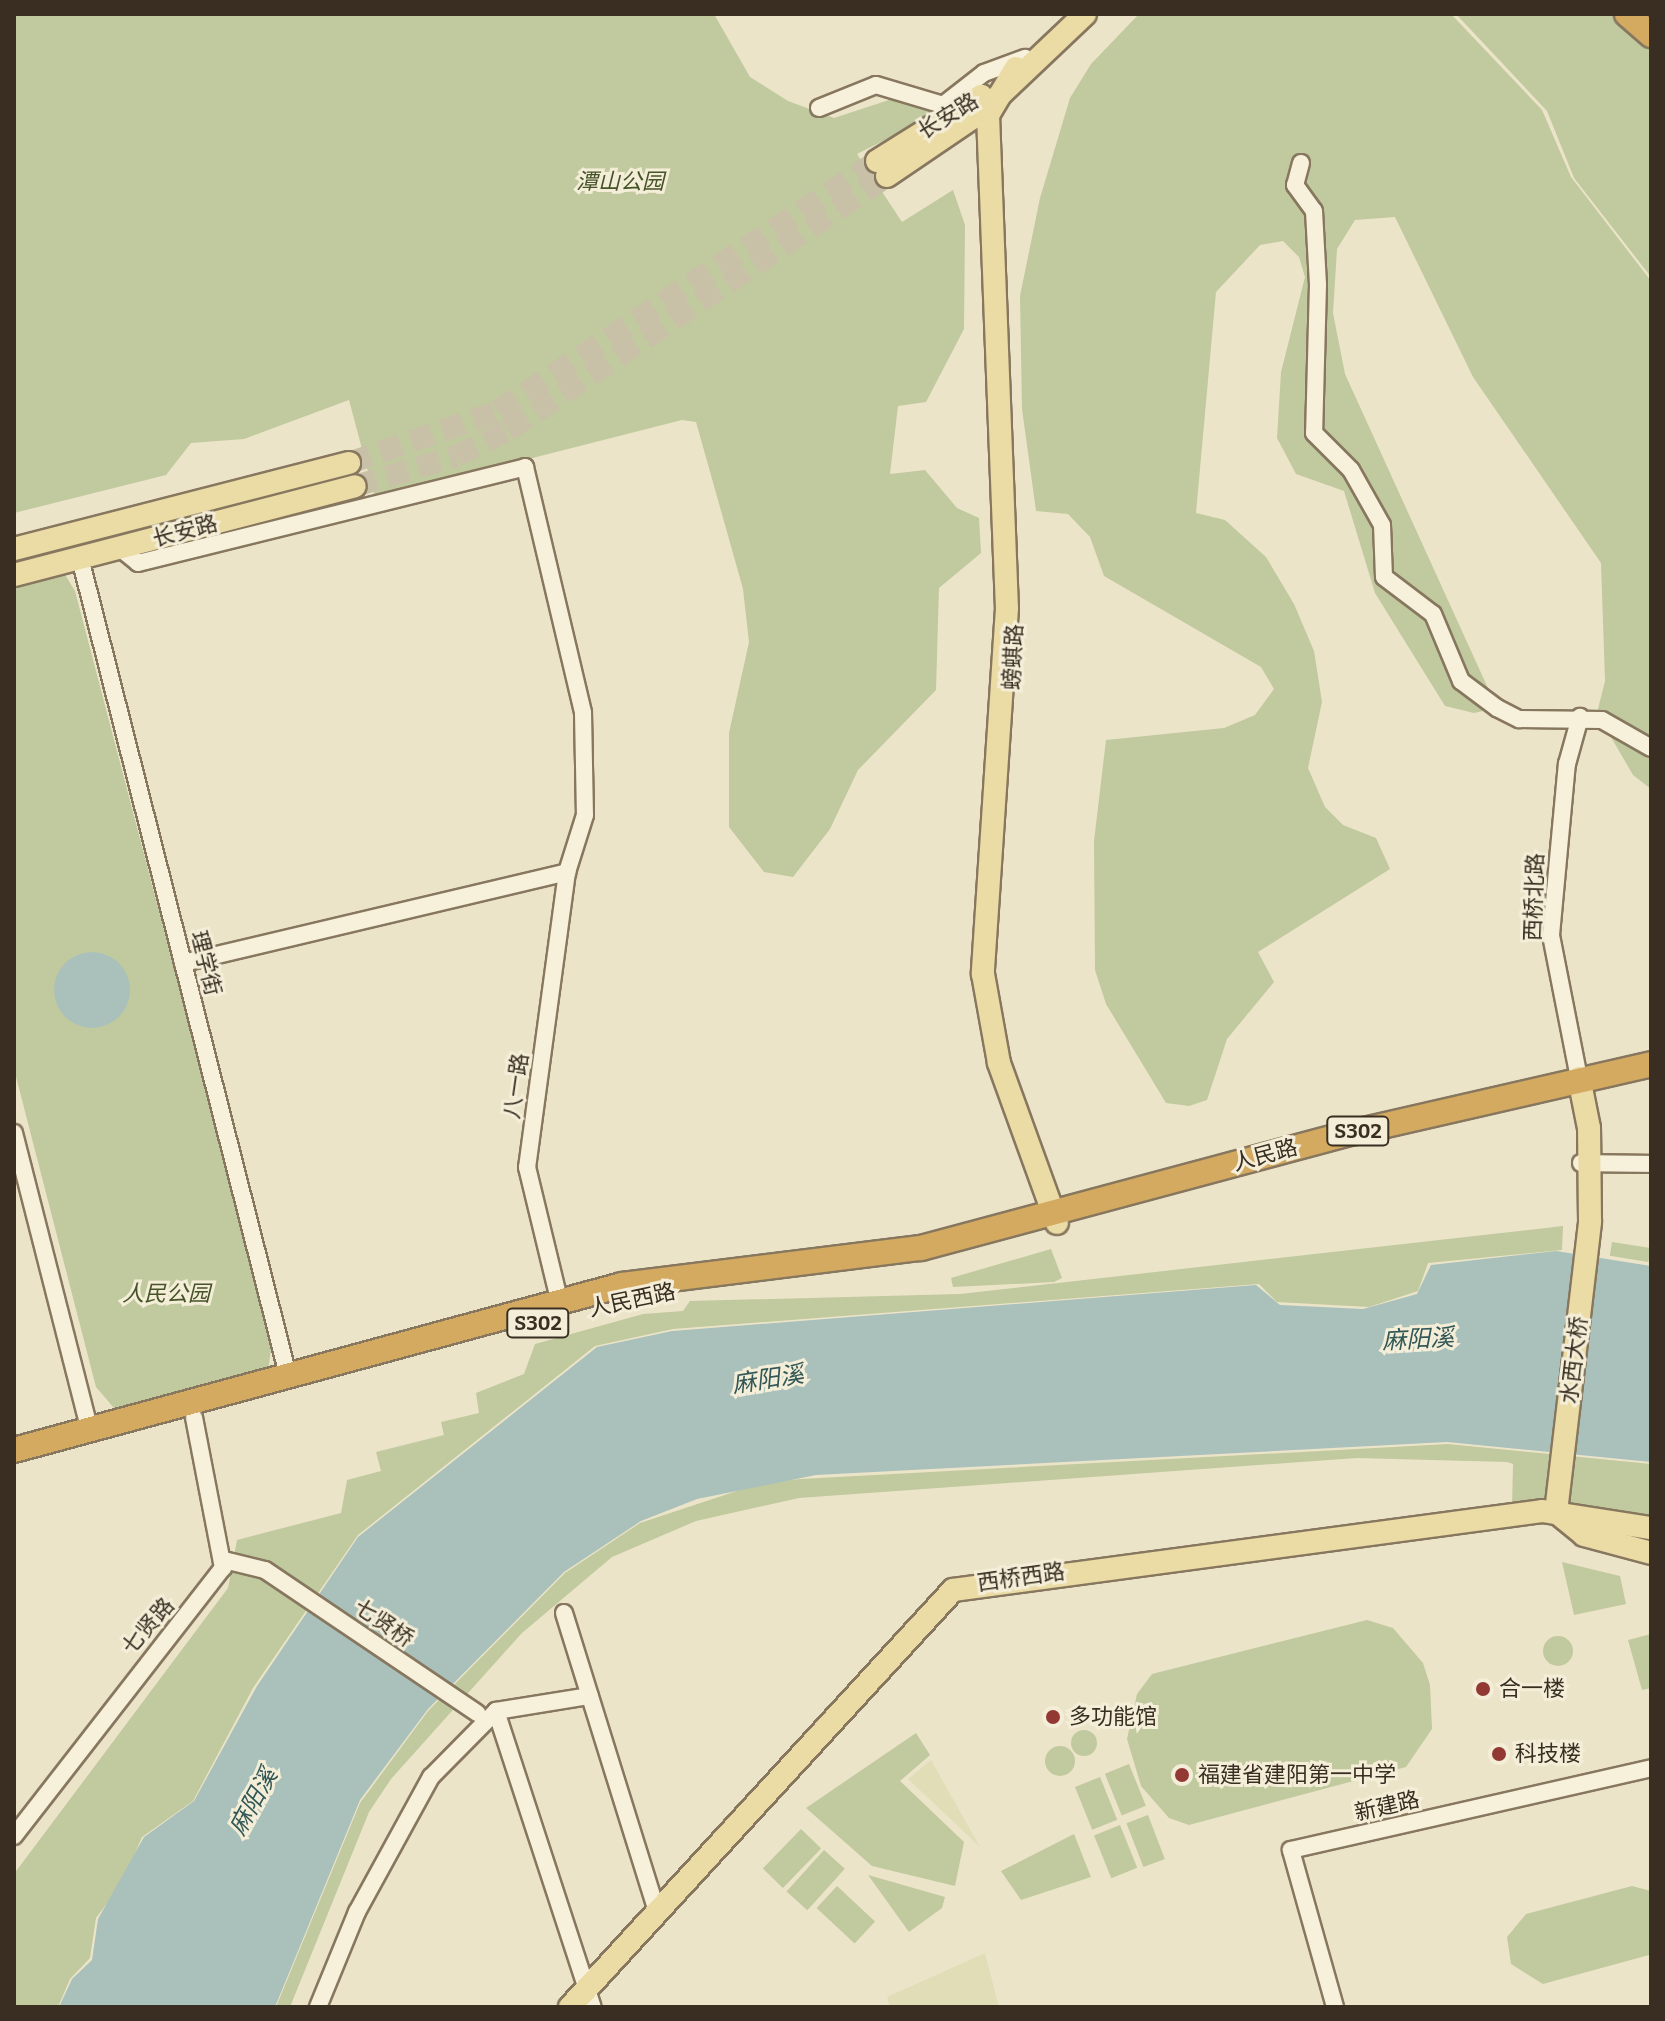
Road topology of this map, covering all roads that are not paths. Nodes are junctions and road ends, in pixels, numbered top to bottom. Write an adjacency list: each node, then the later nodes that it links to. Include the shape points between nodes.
1 (1073, 14): 7 (main road, 螃蜞路)
2 (1085, 14): 7 (main road)
3 (1627, 14): 6 (highway)
4 (1646, 14): 5 (highway)
5 (1651, 18)
6 (1651, 35)
7 (1019, 70): 8 (street, via 984,73 943,105 876,85); 9 (main road, 长安路); 10 (main road, 长安路); 10 (main road, 螃蜞路)
8 (819, 108)
9 (948, 126): 10 (main road); 10 (main road, via 977,133); 12 (main road, 长安路)
10 (988, 129): 29 (main road, 螃蜞路, via 1016,570 993,993 1010,1065)
11 (1301, 163): 19 (street, via 1295,185 1314,211 1318,284 1314,433 1351,470 1382,525 1384,577 1433,614 1461,681 1497,708 1519,719)
12 (882, 169)
13 (349, 463): 15 (main road, 长安路)
14 (355, 486): 16 (main road, 长安路)
15 (14, 549)
16 (121, 549): 17 (main road, 长安路); 21 (street, 八一路, via 138,563 525,467 583,713 585,815)
17 (80, 558): 18 (main road, 长安路); 22 (street, 理学街)
18 (14, 575)
19 (1580, 717): 20 (street, via 1625,729); 25 (street, 西桥北路, via 1565,779 1551,935)
20 (1651, 748)
21 (567, 872): 22 (street); 30 (street, 八一路, via 527,1167)
22 (183, 963): 31 (street, 理学街)
23 (1651, 1064): 25 (highway, 人民路 / S302)
24 (1651, 1080): 25 (highway, 人民路 / S302)
25 (1580, 1089): 27 (main road, 水西大桥); 29 (highway, 人民路 / S302)
26 (14, 1133): 33 (street)
27 (1586, 1162): 28 (street); 36 (main road, 水西大桥, via 1584,1220)
28 (1651, 1164)
29 (1062, 1215): 30 (highway, 人民西路 / S302, via 921,1248 713,1270); 32 (highway, 人民西路 / S302, via 887,1266 626,1299)
30 (560, 1303): 31 (highway, 人民西路 / S302)
31 (289, 1379): 33 (highway, 人民西路 / S302)
32 (194, 1418): 35 (highway, 人民西路 / S302); 39 (street)
33 (90, 1431): 34 (highway, 人民西路 / S302)
34 (14, 1450)
35 (14, 1464)
36 (1550, 1505): 37 (main road, 西桥西路); 38 (main road, via 1584,1535); 46 (main road, 西桥西路, via 953,1590)
37 (1651, 1528)
38 (1651, 1553)
39 (224, 1560): 43 (street, 七贤桥, via 265,1570); 45 (street, 七贤路)
40 (564, 1613): 41 (street)
41 (590, 1696): 42 (street); 46 (street)
42 (496, 1711): 47 (street); 48 (street, via 431,1777 393,1840)
43 (477, 1713)
44 (1651, 1769): 49 (street, 新建路, via 1291,1850)
45 (14, 1836)
46 (657, 1911): 47 (main road, 西桥西路)
47 (583, 2001)
48 (318, 2007)
49 (1335, 2007)

